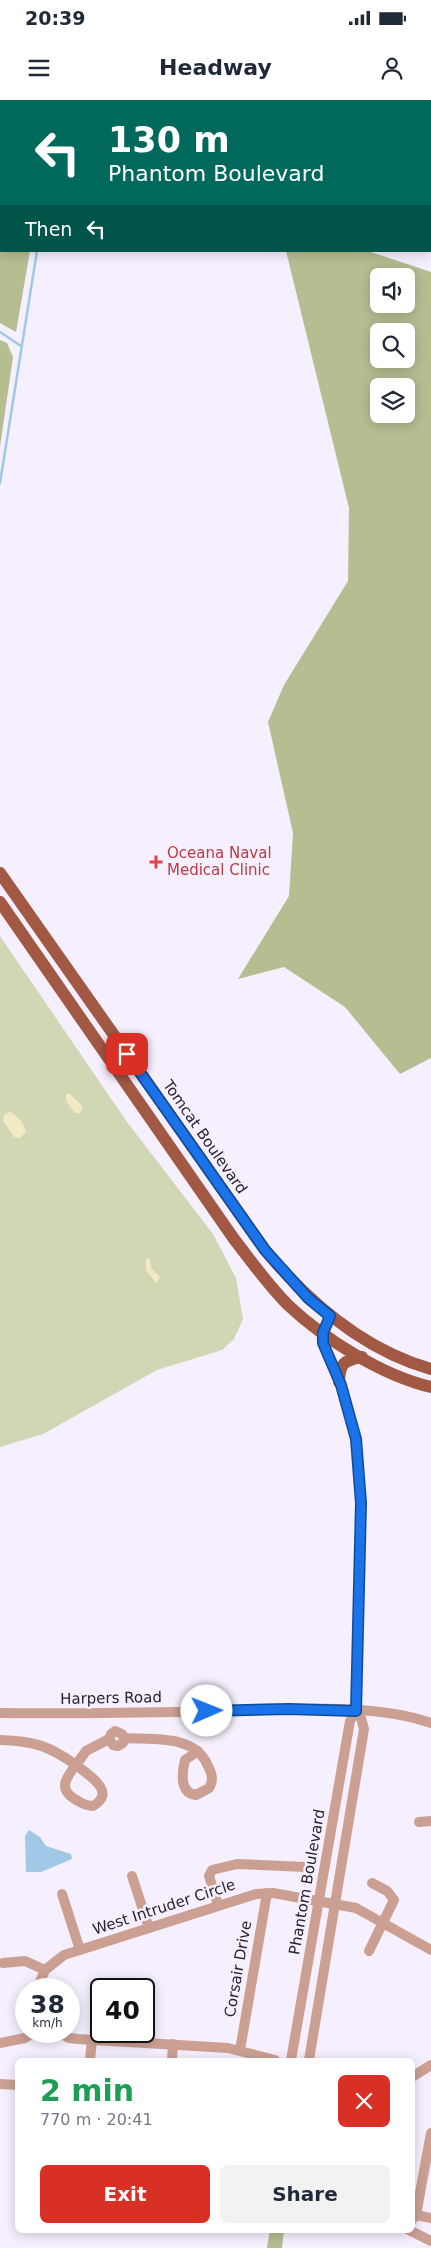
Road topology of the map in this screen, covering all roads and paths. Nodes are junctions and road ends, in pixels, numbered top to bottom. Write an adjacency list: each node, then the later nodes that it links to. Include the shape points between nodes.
1 (0, 873): 3 (main road, Tomcat Boulevard, via 265,1250 308,1298)
2 (0, 902): 4 (main road, via 234,1239 288,1304)
3 (330, 1316): 4 (street); 6 (main road, Tomcat Boulevard, via 361,1338)
4 (323, 1333): 5 (main road); 7 (street, Phantom Boulevard, via 323,1343)
5 (362, 1357): 7 (main road, via 342,1364); 8 (main road, via 391,1373)
6 (431, 1369)
7 (340, 1382): 9 (street, Phantom Boulevard, via 356,1439 361,1503)
8 (431, 1387)
9 (356, 1711): 11 (street, Harpers Road, via 289,1709); 12 (street, Harpers Road, via 395,1714); 23 (street, Phantom Boulevard, via 350,1721); 25 (street, Phantom Boulevard, via 364,1729)
10 (0, 1713): 11 (street, Harpers Road)
11 (115, 1714): 13 (street)
12 (431, 1723)
13 (116, 1736): 14 (street, via 86,1751 76,1765 55,1750 36,1743); 15 (street, via 175,1741)
14 (0, 1740)
15 (198, 1751)
16 (431, 1821): 17 (street)
17 (419, 1822)
18 (305, 1867): 24 (street, via 237,1864 212,1870 209,1876)
19 (132, 1876): 27 (street)
20 (372, 1883): 26 (street, via 387,1891 394,1900)
21 (267, 1893): 23 (street, West Intruder Circle); 24 (street, West Intruder Circle); 39 (street, Corsair Drive)
22 (62, 1894): 28 (street)
23 (319, 1901): 25 (street, West Intruder Circle); 43 (street, Phantom Boulevard)
24 (218, 1904): 27 (street, West Intruder Circle)
25 (336, 1904): 26 (street, West Intruder Circle, via 356,1908); 44 (street, Phantom Boulevard)
26 (383, 1922): 29 (street, West Intruder Circle); 30 (street)
27 (149, 1928): 28 (street, West Intruder Circle)
28 (80, 1950): 32 (street, West Intruder Circle, via 58,1958)
29 (431, 1950)
30 (369, 1951)
31 (1, 1959): 32 (street, via 25,1961)
32 (45, 1970): 33 (street)
33 (42, 1978)
34 (15, 2040): 35 (street)
35 (0, 2043)
36 (92, 2043): 40 (street)
37 (153, 2043): 38 (street)
38 (173, 2044): 39 (street); 41 (street)
39 (240, 2050): 42 (street)
40 (90, 2058)
41 (172, 2058)
42 (258, 2058)
43 (291, 2058)
44 (309, 2058)
45 (427, 2069): 46 (street); 47 (street)
46 (415, 2075)
47 (431, 2081)
48 (0, 2084): 49 (street)
49 (15, 2085)
50 (431, 2133): 51 (street)
51 (428, 2169): 52 (street)
52 (415, 2214)
53 (415, 2217): 54 (street)
54 (431, 2218)
55 (415, 2233): 56 (street)
56 (431, 2240)

